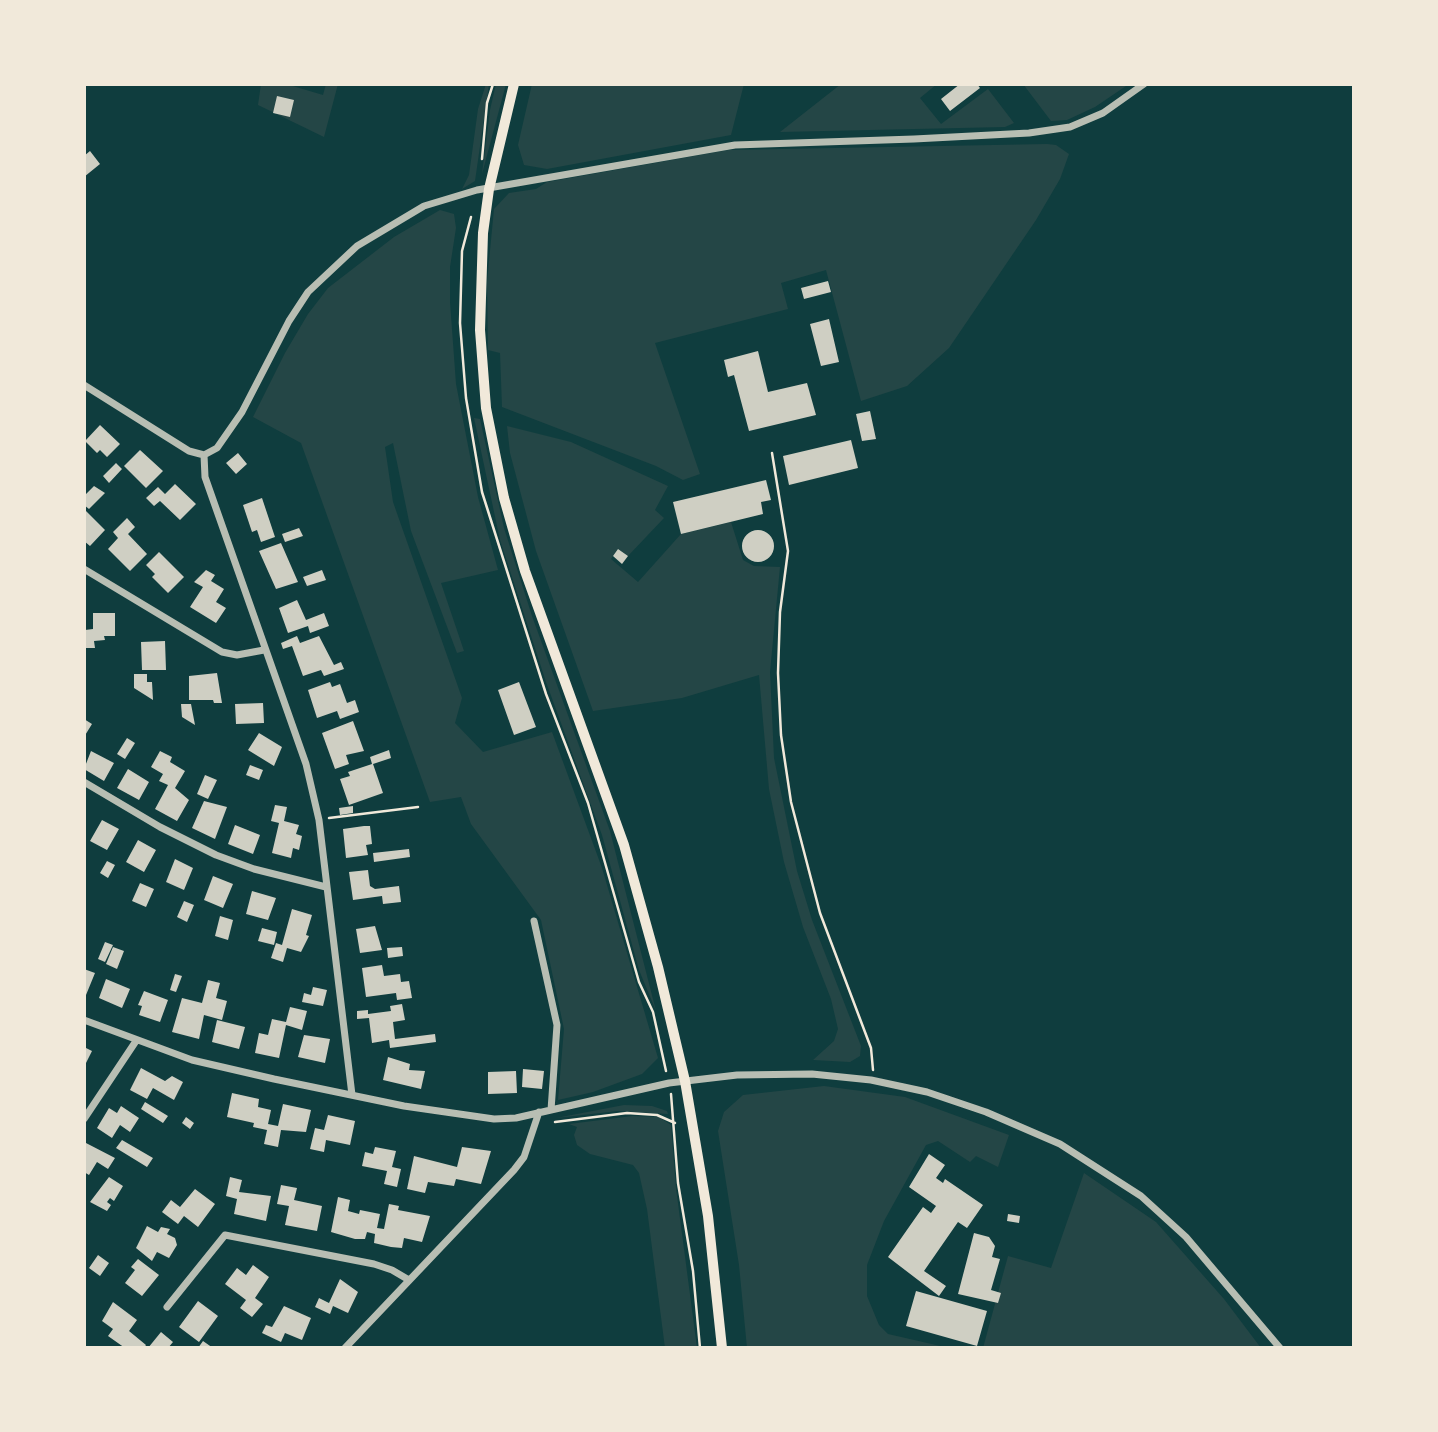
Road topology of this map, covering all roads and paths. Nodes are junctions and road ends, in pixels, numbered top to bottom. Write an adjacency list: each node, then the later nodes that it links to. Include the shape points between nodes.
1 (514, 84): 3 (main road)
2 (1144, 84): 3 (street, via 1103,113 1070,127 1029,133 735,145)
3 (489, 190): 6 (street, via 452,195 424,206 357,246 328,270 289,321 235,422 217,448); 17 (main road, via 480,330 486,408 501,485 525,571 624,845)
4 (84, 386): 6 (street, via 189,451)
5 (772, 453): 16 (path, via 788,551 778,673 789,788 820,913 871,1048)
6 (204, 455): 8 (street, via 205,477)
7 (84, 569): 8 (street, via 222,652 237,655)
8 (264, 650): 11 (street, via 306,764)
9 (84, 782): 12 (street, via 216,855)
10 (418, 807): 11 (path)
11 (319, 820): 12 (street)
12 (326, 887): 18 (street)
13 (534, 921): 19 (street, via 557,1025)
14 (84, 1020): 15 (street)
15 (136, 1041): 18 (street, via 205,1063); 21 (street)
16 (871, 1080): 17 (street, via 812,1074); 28 (street, via 986,1112 1089,1161 1141,1196 1186,1237)
17 (685, 1081): 19 (street); 27 (main road, via 708,1216)
18 (352, 1096): 20 (street, via 494,1119)
19 (551, 1110): 20 (street)
20 (538, 1112): 24 (street, via 528,1149 514,1170)
21 (84, 1119)
22 (556, 1122): 23 (path, via 627,1113 657,1115)
23 (675, 1123)
24 (409, 1280): 25 (street, via 374,1264 225,1235); 26 (street)
25 (167, 1307)
26 (345, 1348)
27 (722, 1348)
28 (1280, 1348)

